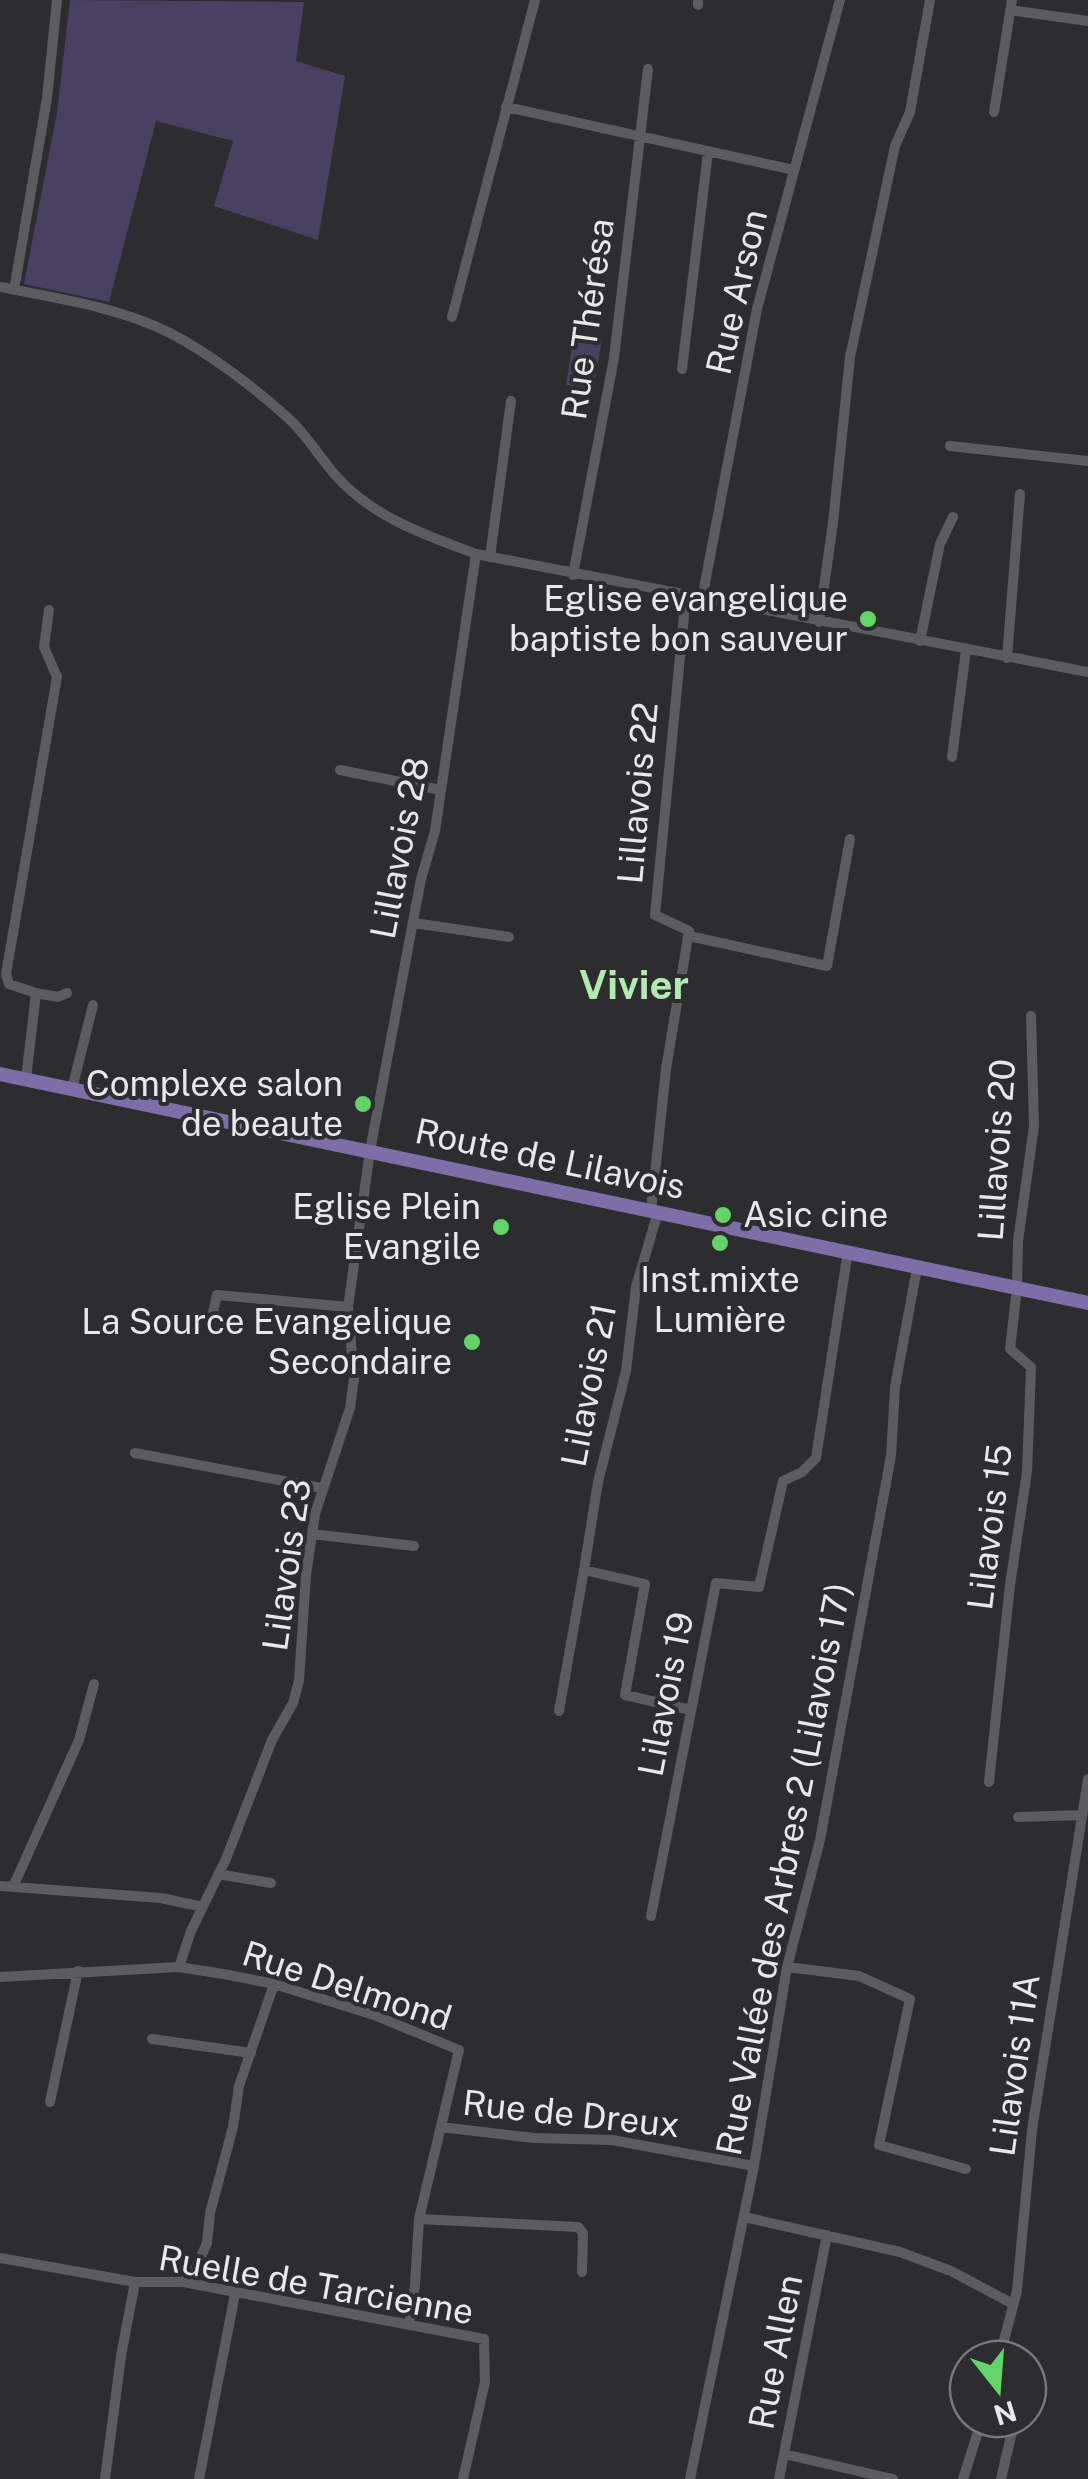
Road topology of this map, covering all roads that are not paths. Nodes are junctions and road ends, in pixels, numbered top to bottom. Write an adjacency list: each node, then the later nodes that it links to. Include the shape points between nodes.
1 (57, 0): 14 (street)
2 (535, 0): 8 (street)
3 (840, 0): 12 (street, Rue Arson)
4 (930, 0): 28 (street, via 910,112 895,146 850,356)
5 (1011, 5): 6 (street); 9 (street)
6 (1088, 21)
7 (648, 69): 10 (street, Rue Thérésa)
8 (506, 107): 10 (street); 15 (street)
9 (994, 112)
10 (639, 137): 11 (street); 24 (street, Rue Thérésa, via 614,358)
11 (708, 152): 12 (street); 16 (street)
12 (794, 170): 26 (street, Rue Arson, via 757,309)
13 (0, 287): 14 (street)
14 (14, 290): 22 (street, via 169,333 290,419 360,499)
15 (452, 317)
16 (682, 369)
17 (510, 401): 23 (street)
18 (950, 446): 19 (street)
19 (1088, 461)
20 (1020, 494): 31 (street)
21 (953, 516): 29 (street, via 940,544)
22 (476, 554): 23 (street); 35 (street, Lillavois 28)
23 (490, 557): 24 (street)
24 (574, 575): 25 (street)
25 (686, 595): 26 (street); 38 (street, Lillavois 22, via 655,915)
26 (702, 599): 28 (street)
27 (49, 610): 40 (street, via 44,646 57,677 6,974 9,984)
28 (819, 622): 29 (street)
29 (920, 642): 30 (street)
30 (966, 650): 31 (street); 33 (street)
31 (1007, 658): 32 (street)
32 (1088, 672)
33 (952, 757)
34 (340, 770): 35 (street)
35 (441, 790): 37 (street, Lillavois 28)
36 (850, 839): 38 (street, via 827,966)
37 (414, 922): 39 (street); 47 (street, Lillavois 28)
38 (689, 936): 48 (street, via 666,1070)
39 (509, 937)
40 (36, 993): 41 (street); 45 (street)
41 (67, 993)
42 (93, 1004): 46 (street)
43 (1031, 1016): 51 (street, Lillavois 20, via 1034,1126)
44 (0, 1074): 45 (main road, Route de Lilavois)
45 (26, 1079): 46 (main road, Route de Lilavois)
46 (72, 1089): 47 (main road, Route de Lilavois)
47 (370, 1151): 48 (main road, Route de Lilavois); 53 (street, Lilavois 23)
48 (654, 1212): 49 (main road, Route de Lilavois); 59 (street, Lilavois 21)
49 (848, 1251): 50 (main road, Route de Lilavois); 61 (street, Lilavois 19, via 816,1458 783,1481 758,1588 716,1583)
50 (917, 1268): 51 (main road, Route de Lilavois); 73 (street, Rue Vallée des Arbres 2 (Lilavois 17), via 895,1386 891,1456 823,1821)
51 (1018, 1288): 52 (main road, Route de Lilavois); 64 (street, Lilavois 15, via 1010,1349 1031,1367 1028,1455)
52 (1088, 1303)
53 (348, 1306): 54 (street, via 217,1295); 56 (street, Lilavois 23, via 350,1408)
54 (211, 1321)
55 (134, 1453): 56 (street)
56 (321, 1488): 57 (street, Lilavois 23)
57 (312, 1534): 58 (street); 67 (street, Lilavois 23, via 299,1682)
58 (414, 1546)
59 (584, 1570): 61 (street, via 645,1584 625,1695); 62 (street, Lilavois 21)
60 (94, 1684): 70 (street, via 78,1740)
61 (691, 1710): 72 (street, Lilavois 19)
62 (559, 1711)
63 (1088, 1779): 65 (street, Lilavois 11A)
64 (989, 1782)
65 (1082, 1814): 66 (street); 92 (street, Lilavois 11A, via 1032,2130)
66 (1018, 1817)
67 (218, 1874): 68 (street); 71 (street, Lilavois 23)
68 (271, 1883)
69 (0, 1886): 70 (street)
70 (13, 1887): 71 (street)
71 (203, 1907): 74 (street, Lilavois 23)
72 (651, 1916)
73 (787, 1966): 82 (street, Rue Vallée des Arbres 2 (Lilavois 17)); 83 (street, via 859,1976 910,2000 879,2146)
74 (179, 1968): 75 (street, Rue Delmond); 77 (street, Rue Delmond)
75 (78, 1972): 76 (street, Rue Delmond); 80 (street)
76 (0, 1976)
77 (274, 1984): 79 (street); 81 (street, Rue Delmond, via 459,2050)
78 (152, 2040): 79 (street)
79 (250, 2053): 90 (street, via 208,2243)
80 (50, 2102)
81 (441, 2127): 82 (street, Rue de Dreux, via 612,2140); 85 (street, Rue Delmond)
82 (754, 2166): 84 (street, Rue Vallée des Arbres 2 (Lilavois 17))
83 (966, 2169)
84 (744, 2217): 86 (street); 101 (street, Rue Vallée des Arbres 2 (Lilavois 17))
85 (420, 2219): 88 (street, via 578,2227); 93 (street, Rue Delmond)
86 (826, 2235): 92 (street, via 951,2270); 97 (street, Rue Allen)
87 (0, 2258): 89 (street, Ruelle de Tarcienne)
88 (582, 2272)
89 (136, 2282): 90 (street, Ruelle de Tarcienne); 98 (street)
90 (183, 2282): 91 (street, Ruelle de Tarcienne)
91 (236, 2294): 93 (street, Ruelle de Tarcienne); 99 (street)
92 (1013, 2304): 94 (street, Lilavois 11A)
93 (409, 2324): 100 (street, Ruelle de Tarcienne, via 484,2339 486,2382)
94 (1004, 2339)
95 (976, 2439): 104 (street)
96 (1010, 2439): 105 (street)
97 (784, 2454): 102 (street, Rue Allen); 103 (street)
98 (105, 2479)
99 (199, 2479)
100 (464, 2479)
101 (690, 2479)
102 (778, 2479)
103 (892, 2479)
104 (964, 2479)
105 (1001, 2479)

